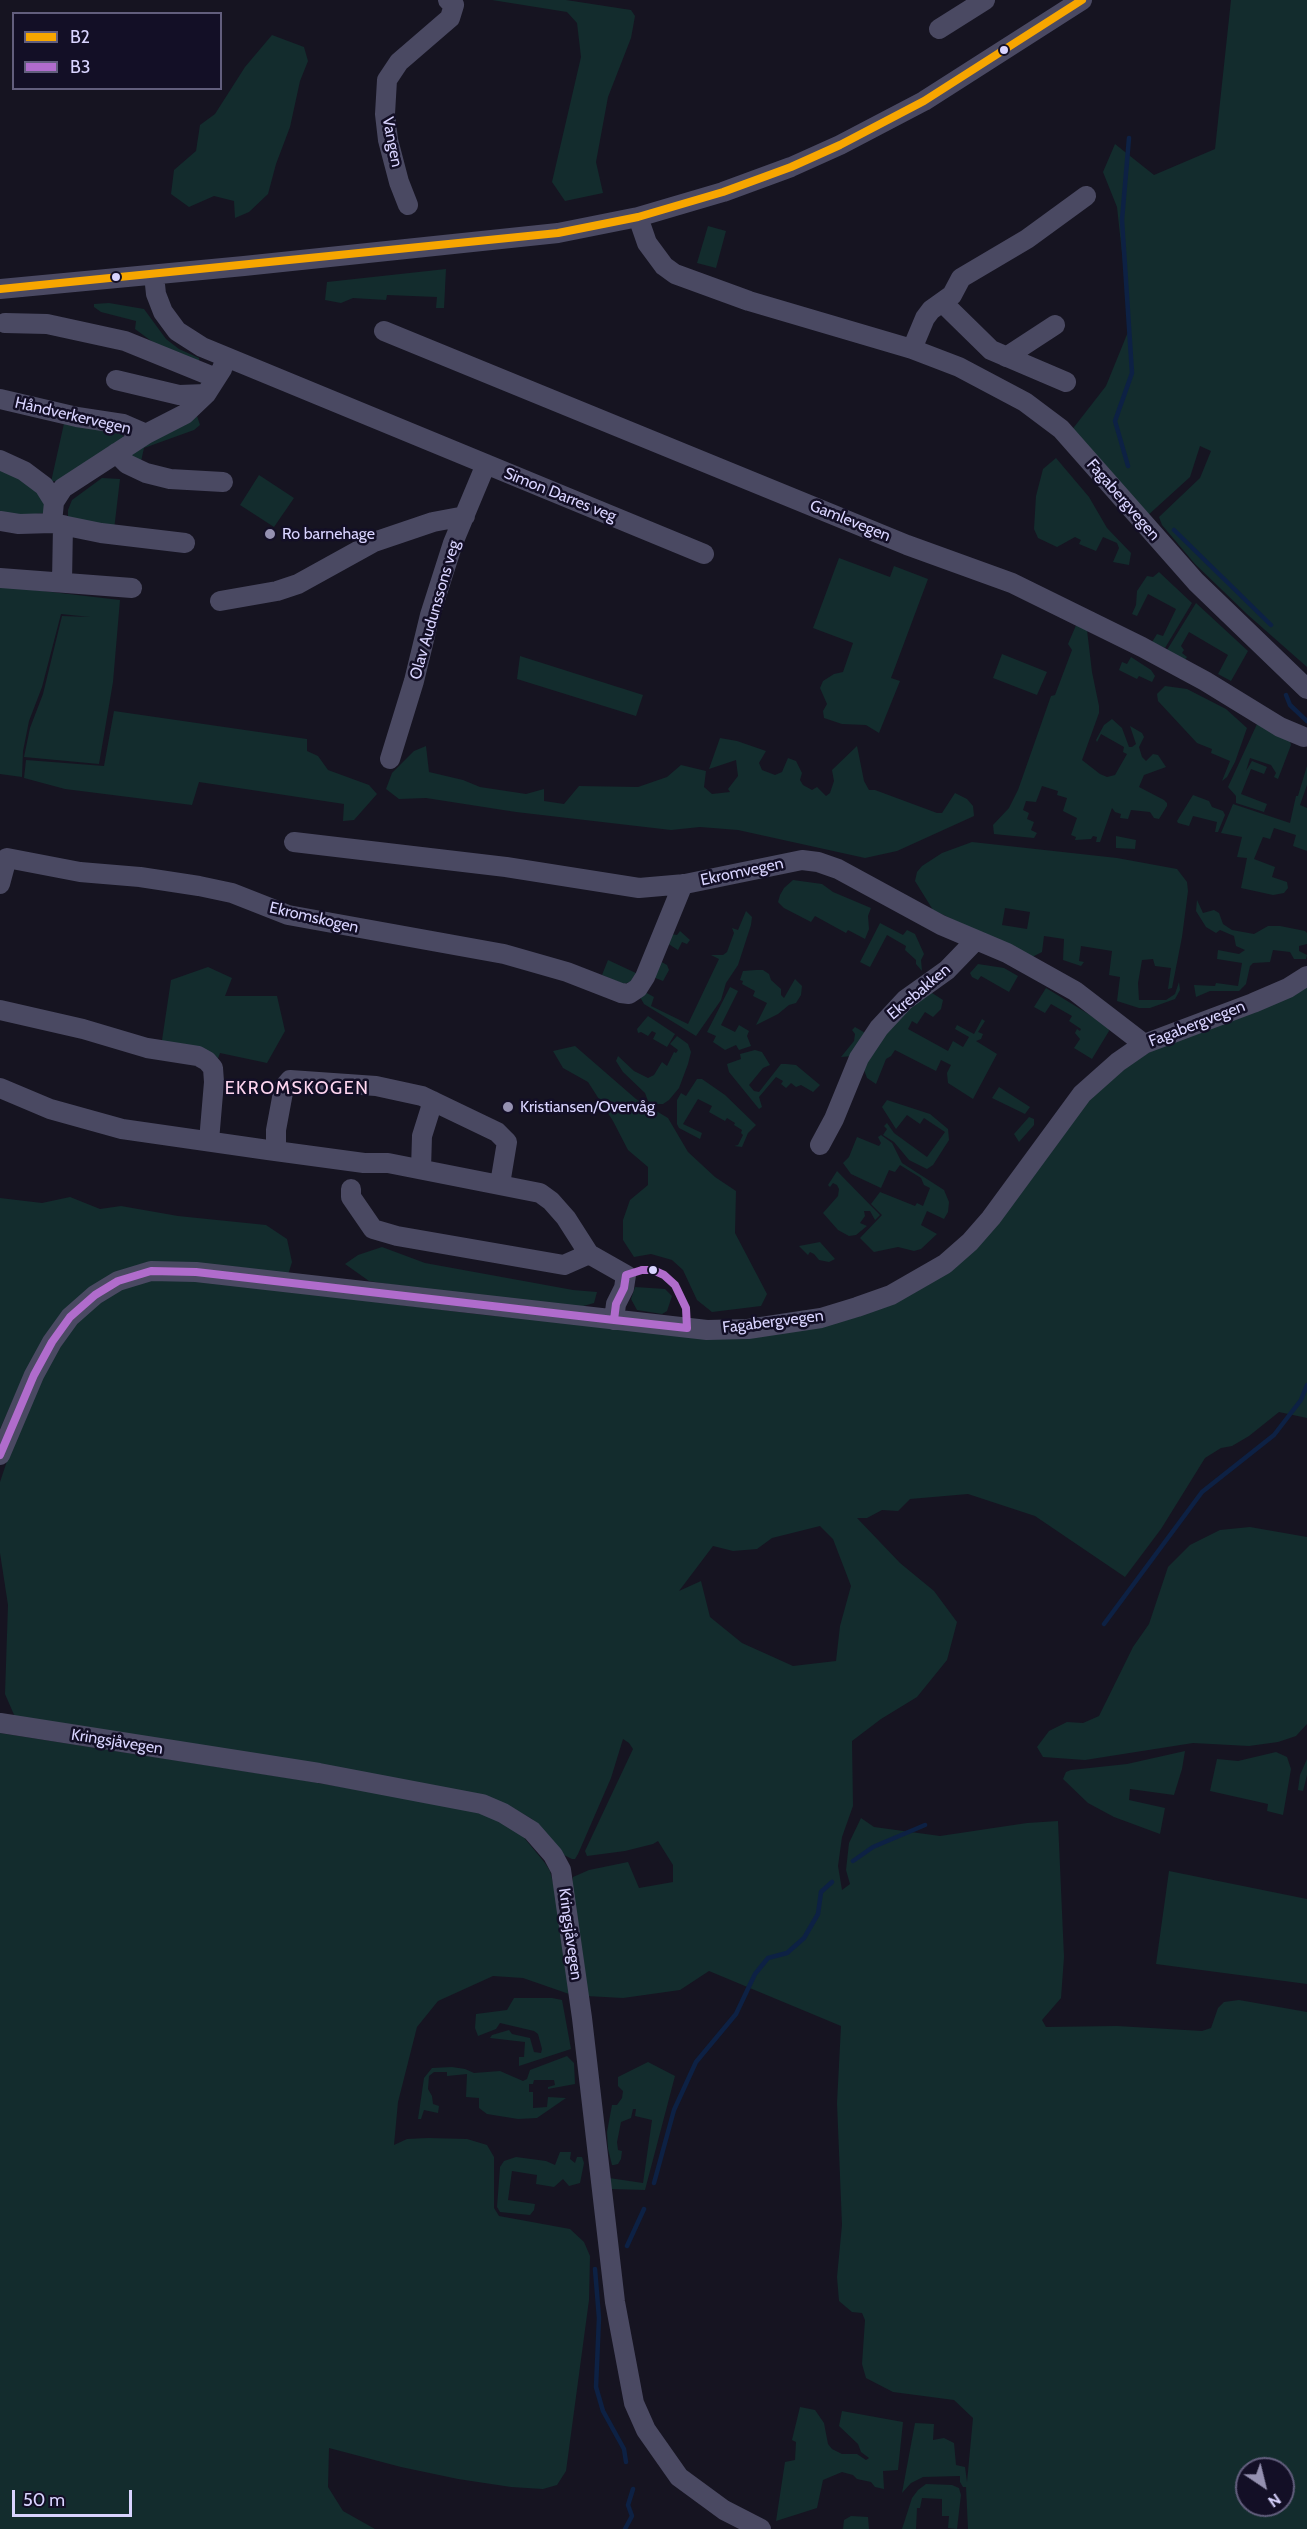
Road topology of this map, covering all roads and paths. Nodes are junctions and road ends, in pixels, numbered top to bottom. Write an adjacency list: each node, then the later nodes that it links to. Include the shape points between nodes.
1 (448, 0): 6 (street, Vangen, via 454,5 450,18 399,62 387,80 388,140)
2 (985, 0): 4 (street)
3 (1082, 0): 7 (street, via 924,101 840,145 723,192)
4 (939, 29)
5 (1086, 196): 10 (street, via 1027,239 961,278 952,295)
6 (408, 205)
7 (638, 217): 8 (street, via 558,233); 14 (street, Fagabergvegen, via 647,243 675,274 750,301)
8 (154, 275): 9 (street); 15 (street, Simon Darres veg, via 159,302 177,331)
9 (0, 288)
10 (942, 302): 14 (street, via 925,318); 16 (street, via 991,350)
11 (4, 323): 19 (street, via 47,324 125,341)
12 (1055, 325): 16 (street)
13 (384, 331): 37 (street, Gamlevegen, via 907,545 1012,583 1142,647)
14 (912, 349): 36 (street, Fagabergvegen, via 987,380 1061,429 1196,582)
15 (226, 357): 19 (street, Håndverkervegen); 24 (street, Simon Darres veg)
16 (1006, 357): 18 (street)
17 (116, 380): 19 (street, via 179,395)
18 (1066, 382)
19 (211, 386): 21 (street, Håndverkervegen, via 185,414)
20 (0, 399): 21 (street, Håndverkervegen, via 123,424)
21 (146, 434): 22 (street, Håndverkervegen)
22 (116, 453): 25 (street, Håndverkervegen, via 127,464 146,473 170,479); 26 (street, Håndverkervegen, via 63,488)
23 (0, 460): 26 (street, via 44,486)
24 (486, 464): 27 (street, Olav Audunssons veg); 31 (street, Simon Darres veg)
25 (223, 482)
26 (54, 502): 29 (street)
27 (465, 516): 35 (street, via 433,522 374,542 298,584); 38 (street, Olav Audunssons veg, via 430,615)
28 (0, 521): 29 (street)
29 (57, 524): 30 (street); 33 (street)
30 (185, 543)
31 (704, 554)
32 (0, 578): 33 (street)
33 (63, 582): 34 (street)
34 (132, 588)
35 (220, 601)
36 (1307, 689)
37 (1304, 737)
38 (390, 759)
39 (294, 842): 41 (street, Ekromvegen, via 506,867 639,888)
40 (0, 884): 41 (street, Ekromskogen, via 7,858 80,872 199,886 232,893 288,915 504,954 628,994 645,977)
41 (683, 884): 42 (street, Ekromvegen, via 766,865 818,862)
42 (976, 940): 45 (street, Ekromvegen, via 1075,991); 49 (street, Ekrebakken, via 947,970 905,1000 879,1028 859,1058)
43 (1307, 976): 45 (street, Fagabergvegen, via 1253,1003)
44 (0, 1011): 48 (street, via 207,1061 213,1068 214,1082)
45 (1144, 1044): 55 (street, Fagabergvegen, via 1082,1094 992,1218 970,1242 945,1264 891,1295 821,1318 748,1329 707,1330)
46 (0, 1088): 48 (street, via 50,1109 122,1129)
47 (433, 1101): 50 (street, via 376,1086 290,1080 284,1087); 51 (street, via 422,1136); 52 (street, via 497,1132 507,1142)
48 (209, 1141): 50 (street)
49 (820, 1145)
50 (276, 1151): 51 (street)
51 (421, 1169): 52 (street)
52 (500, 1184): 54 (street, via 540,1193 551,1201)
53 (351, 1189): 54 (street, via 351,1197 373,1229 397,1236 564,1265)
54 (589, 1254): 55 (street, via 626,1275)
55 (614, 1320): 56 (street, Fagabergvegen, via 196,1272 151,1271 118,1281 70,1317 34,1375)
56 (0, 1455)
57 (0, 1723): 58 (street, Kringsjåvegen, via 319,1773 482,1804 532,1831 561,1870 615,2302 634,2403 646,2430 679,2477 724,2510)
58 (761, 2529)

